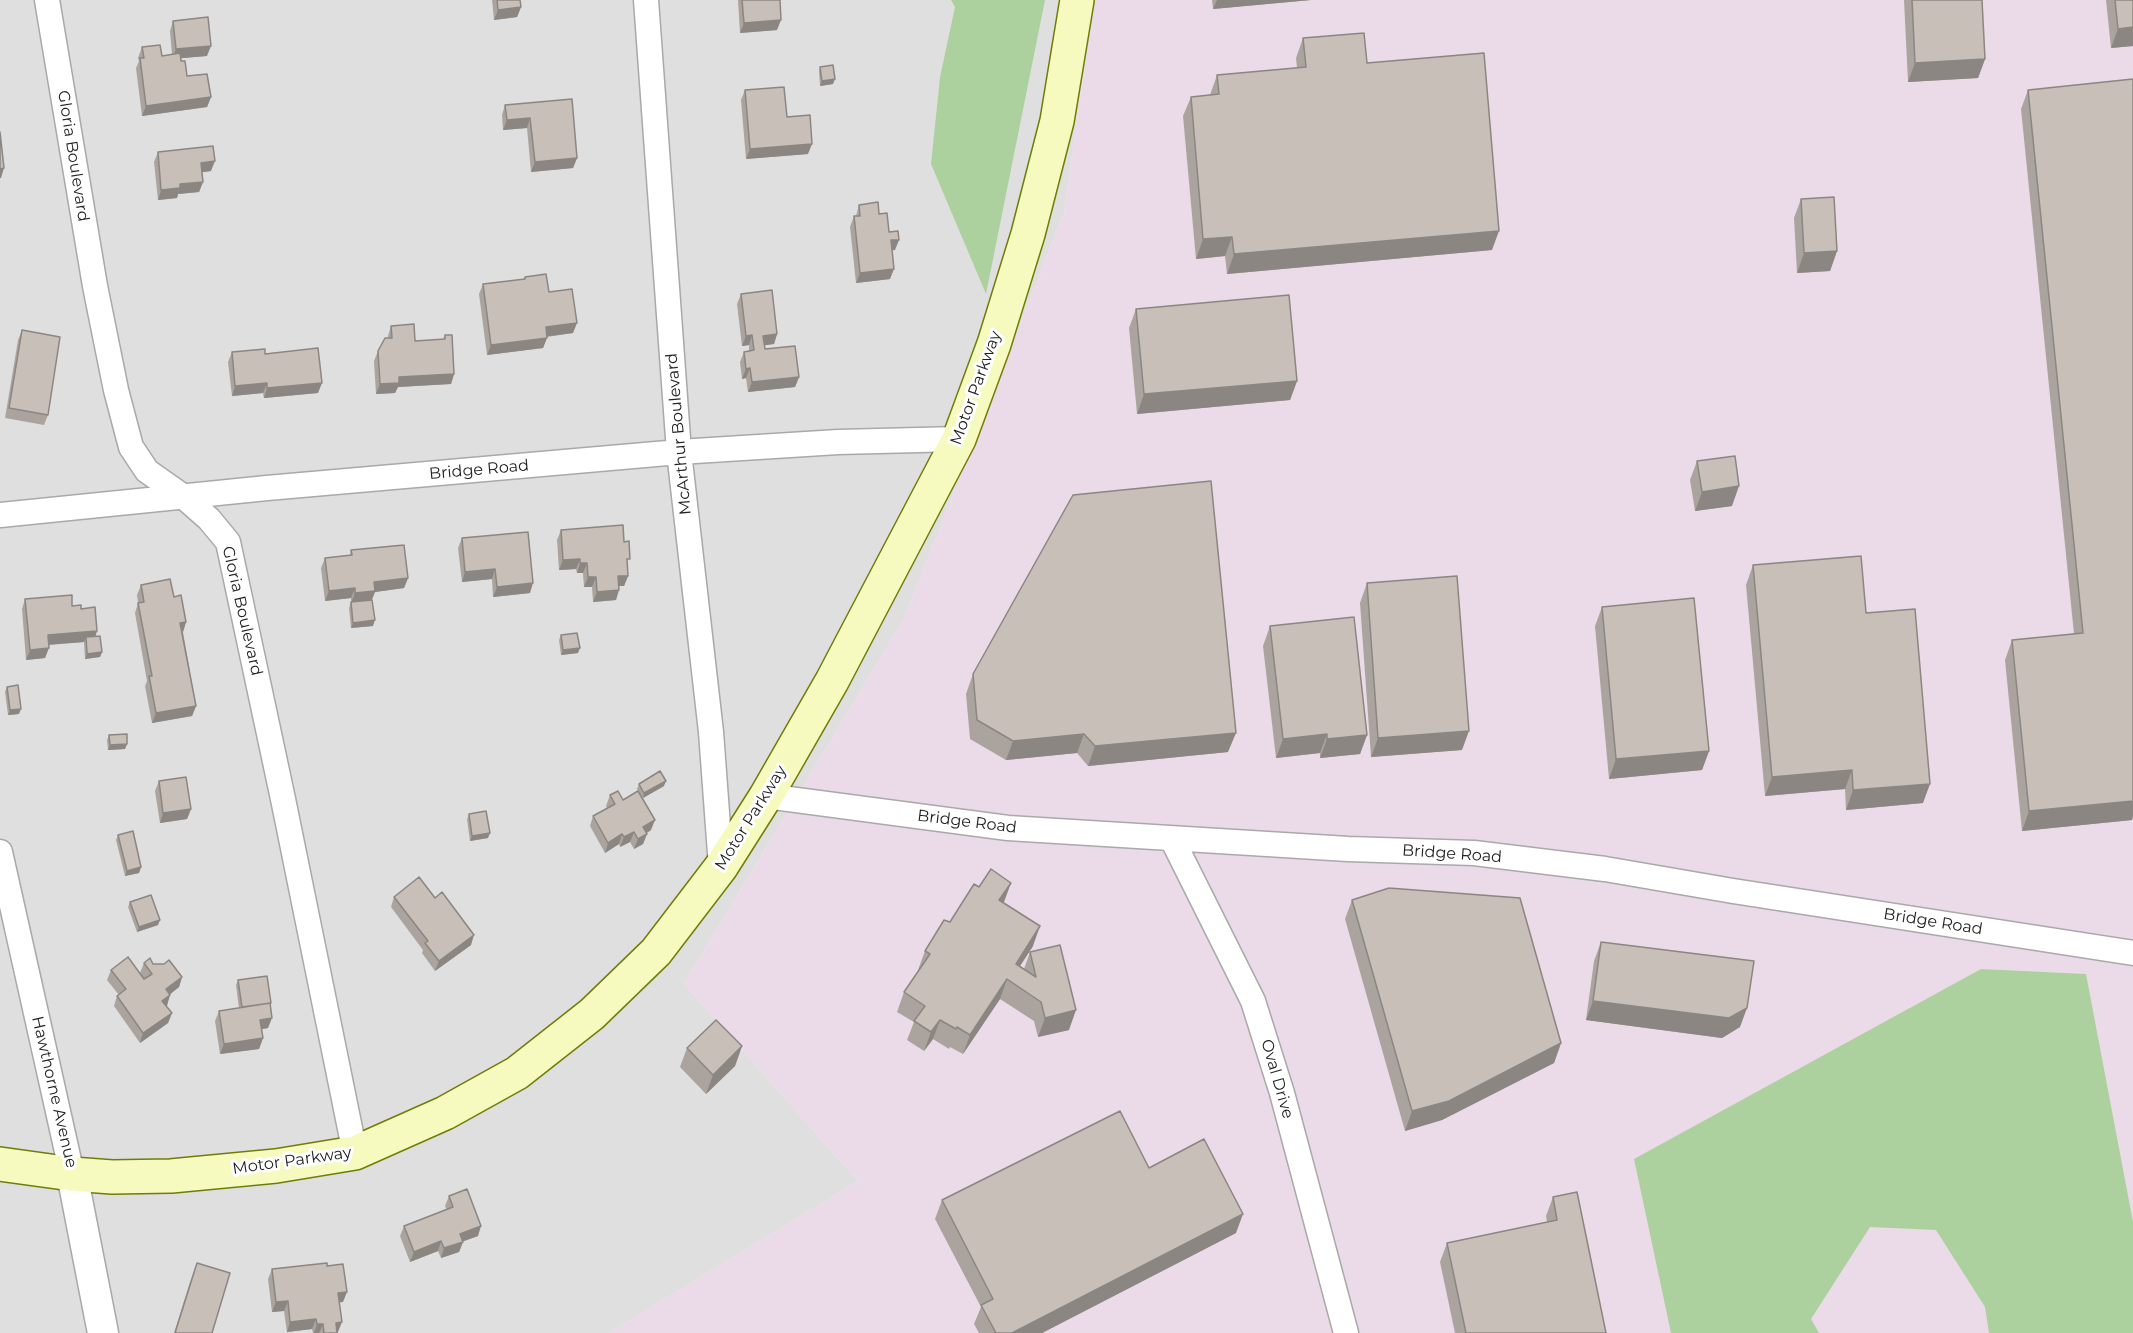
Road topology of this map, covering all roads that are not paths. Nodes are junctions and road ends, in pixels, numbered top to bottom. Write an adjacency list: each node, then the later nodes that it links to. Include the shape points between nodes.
1 (47, 0): 6 (street, Gloria Boulevard, via 95,286 131,447 147,471)
2 (646, 0): 5 (street, McArthur Boulevard)
3 (1077, 0): 4 (main road, Motor Parkway, via 1057,121 1028,234)
4 (959, 439): 5 (street, Bridge Road); 8 (main road, Motor Parkway, via 832,681)
5 (679, 452): 6 (street, Bridge Road); 11 (street, McArthur Boulevard)
6 (184, 497): 7 (street, Bridge Road); 13 (street, Gloria Boulevard, via 228,542)
7 (0, 515)
8 (766, 796): 9 (street, Bridge Road, via 1008,828); 11 (main road, Motor Parkway)
9 (1172, 839): 12 (street, Bridge Road, via 1474,853 1598,868); 17 (street, Oval Drive, via 1253,1001)
10 (0, 852): 15 (street, Hawthorne Avenue)
11 (722, 867): 13 (main road, Motor Parkway, via 656,952 592,1014 526,1066 445,1113)
12 (2133, 953)
13 (355, 1153): 15 (main road, Motor Parkway, via 171,1176)
14 (0, 1164): 15 (main road, Motor Parkway)
15 (72, 1174): 16 (street, Hawthorne Avenue)
16 (103, 1333)
17 (1346, 1333)

